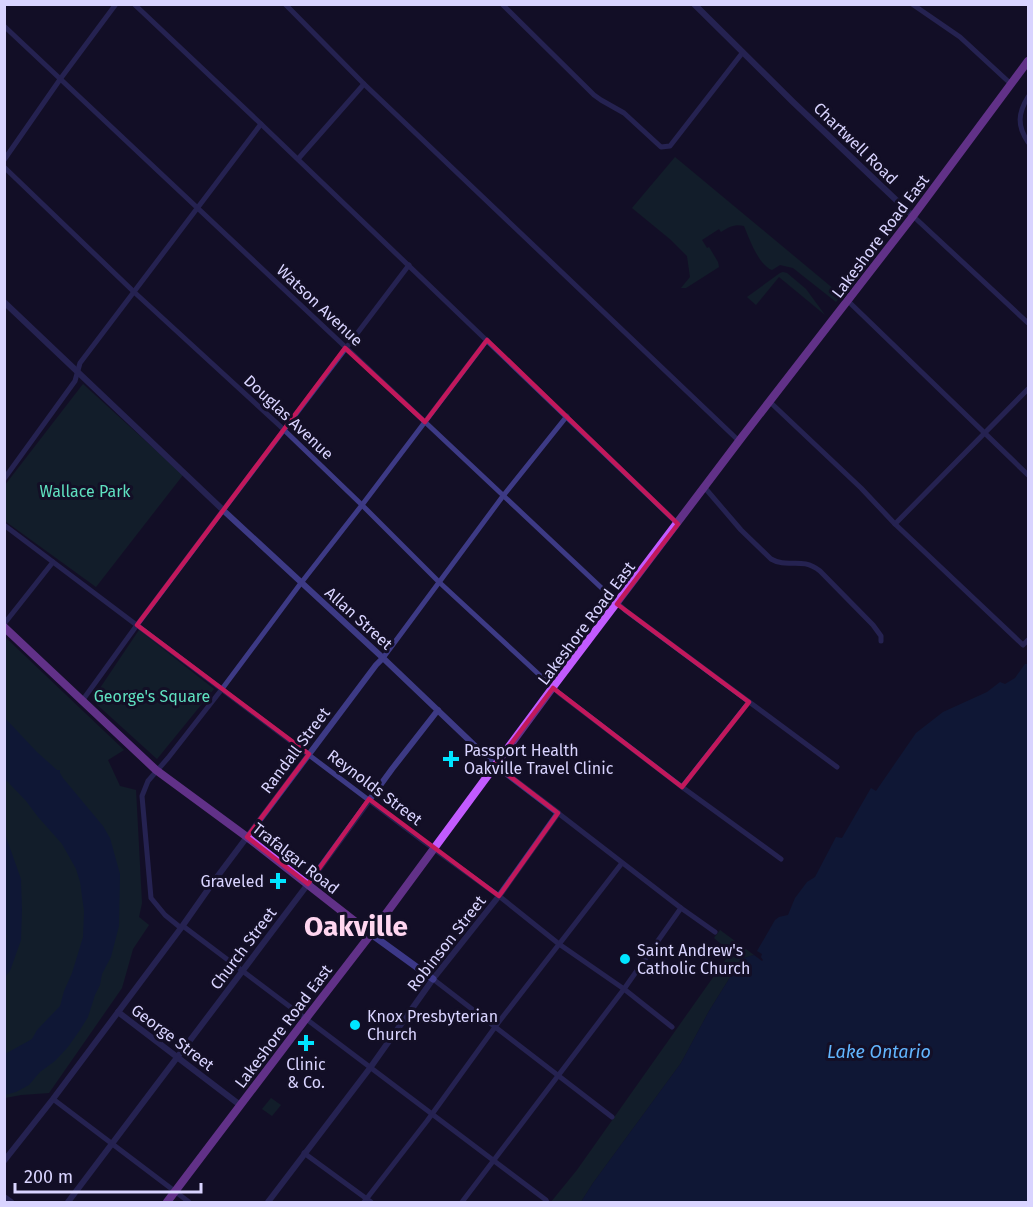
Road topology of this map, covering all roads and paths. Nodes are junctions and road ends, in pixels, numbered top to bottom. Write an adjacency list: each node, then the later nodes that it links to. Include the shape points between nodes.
1 (116, 4): 10 (street)
2 (134, 4): 14 (street)
3 (285, 4): 11 (street)
4 (502, 4): 8 (street, via 594,94 624,112 661,147 670,146)
5 (694, 4): 8 (street, Chartwell Road)
6 (912, 4): 12 (street, via 960,37)
7 (4, 26): 10 (street, Watson Avenue)
8 (743, 52): 20 (street, Chartwell Road)
9 (1029, 62): 12 (main road, Lakeshore Road East)
10 (61, 78): 17 (street); 19 (street, Watson Avenue)
11 (364, 84): 16 (street); 35 (street)
12 (1011, 84): 20 (main road, Lakeshore Road East)
13 (1029, 97): 15 (street, via 1019,122)
14 (261, 124): 16 (street); 19 (street)
15 (1029, 142)
16 (298, 159): 21 (street)
17 (4, 160)
18 (4, 167): 22 (street, Douglas Avenue)
19 (197, 208): 22 (street); 27 (street, Watson Avenue)
20 (913, 216): 23 (main road, Lakeshore Road East); 25 (street, Chartwell Road)
21 (409, 265): 26 (street); 27 (street)
22 (133, 291): 28 (street); 33 (street, Douglas Avenue)
23 (848, 301): 30 (main road, Lakeshore Road East); 34 (street)
24 (4, 302): 28 (street, Allan Street)
25 (1029, 323)
26 (487, 340): 31 (street); 32 (street)
27 (345, 348): 32 (street, Watson Avenue); 33 (street)
28 (78, 370): 37 (street, via 75,381); 41 (street, Allan Street)
29 (1029, 389): 34 (street)
30 (770, 402): 35 (main road, Lakeshore Road East); 43 (street)
31 (567, 416): 39 (street, Randall Street); 42 (street)
32 (425, 422): 39 (street, Watson Avenue); 40 (street)
33 (284, 430): 40 (street, Douglas Avenue); 41 (street)
34 (986, 434): 36 (street); 43 (street)
35 (739, 441): 38 (main road, Lakeshore Road East)
36 (1029, 475)
37 (4, 479)
38 (705, 488): 42 (main road, Lakeshore Road East); 52 (street, via 771,559 803,563 820,571 873,625)
39 (503, 496): 46 (street, Randall Street); 48 (street, Watson Avenue)
40 (362, 505): 46 (street, Douglas Avenue); 47 (street)
41 (223, 510): 47 (street, Allan Street); 49 (street)
42 (678, 524): 48 (main road, Lakeshore Road East)
43 (895, 524): 51 (street, via 1023,645)
44 (4, 525): 45 (street, Reynolds Street)
45 (53, 561): 49 (street, Reynolds Street); 50 (street)
46 (439, 582): 53 (street, Randall Street); 54 (street, Douglas Avenue)
47 (301, 583): 53 (street, Allan Street); 55 (street)
48 (618, 604): 54 (main road, Lakeshore Road East); 57 (street, Watson Avenue)
49 (137, 625): 55 (street, Reynolds Street); 56 (street)
50 (4, 626): 56 (main road, Trafalgar Road)
51 (1029, 640)
52 (881, 641)
53 (383, 658): 58 (street, Allan Street); 59 (street, Randall Street)
54 (553, 687): 60 (main road, Lakeshore Road East); 63 (street, Douglas Avenue)
55 (222, 689): 59 (street, Reynolds Street); 62 (street)
56 (82, 701): 62 (main road, Trafalgar Road)
57 (749, 702): 61 (street, Watson Avenue); 63 (street)
58 (438, 710): 60 (street, Allan Street); 64 (street, Church Street)
59 (309, 754): 64 (street, Reynolds Street); 66 (street, Randall Street)
60 (495, 765): 65 (street, Allan Street); 67 (main road, Lakeshore Road East)
61 (837, 767)
62 (156, 770): 66 (main road, Trafalgar Road); 73 (street, via 142,796 151,898)
63 (682, 787): 68 (street, Douglas Avenue)
64 (369, 799): 67 (street, Reynolds Street); 70 (street, Church Street)
65 (558, 813): 69 (street, Allan Street); 71 (street, Robinson Street)
66 (247, 837): 70 (main road, Trafalgar Road); 73 (street, Randall Street)
67 (434, 848): 71 (street, Reynolds Street); 75 (main road, Lakeshore Road East)
68 (781, 859)
69 (622, 863): 72 (street, Allan Street); 76 (street)
70 (308, 884): 75 (main road, Trafalgar Road); 77 (street, Church Street)
71 (499, 896): 76 (street, Reynolds Street); 78 (street, Robinson Street)
72 (681, 908): 74 (street, Allan Street); 79 (street)
73 (182, 927): 77 (street); 80 (street, Randall Street)
74 (714, 932)
75 (371, 934): 78 (main road, Trafalgar Road); 81 (main road, Lakeshore Road East)
76 (559, 944): 79 (street, Reynolds Street); 82 (street)
77 (243, 971): 81 (street); 84 (street, Church Street)
78 (433, 979): 82 (street, Trafalgar Road); 85 (street, Robinson Street)
79 (624, 989): 83 (street, Reynolds Street); 86 (street)
80 (118, 1012): 84 (street, George Street); 87 (street, Randall Street)
81 (305, 1018): 85 (street); 88 (main road, Lakeshore Road East)
82 (495, 1027): 86 (street, Trafalgar Road); 89 (street)
83 (672, 1027)
84 (177, 1058): 88 (street, George Street); 91 (street, Church Street)
85 (370, 1068): 89 (street); 92 (street, Robinson Street)
86 (558, 1074): 90 (street, Trafalgar Road); 94 (street)
87 (53, 1099): 91 (street); 93 (street, Randall Street)
88 (240, 1105): 95 (main road, Lakeshore Road East)
89 (431, 1115): 94 (street); 97 (street)
90 (612, 1117)
91 (112, 1143): 95 (street); 99 (street, Church Street)
92 (304, 1153): 97 (street); 102 (street, Robinson Street)
93 (4, 1161)
94 (493, 1161): 103 (street); 104 (street)
95 (175, 1192): 100 (main road, Lakeshore Road East); 101 (street)
96 (4, 1197): 98 (street)
97 (367, 1201)
98 (12, 1203)
99 (68, 1203)
100 (167, 1203)
101 (189, 1203)
102 (268, 1203)
103 (462, 1203)
104 (547, 1203)

